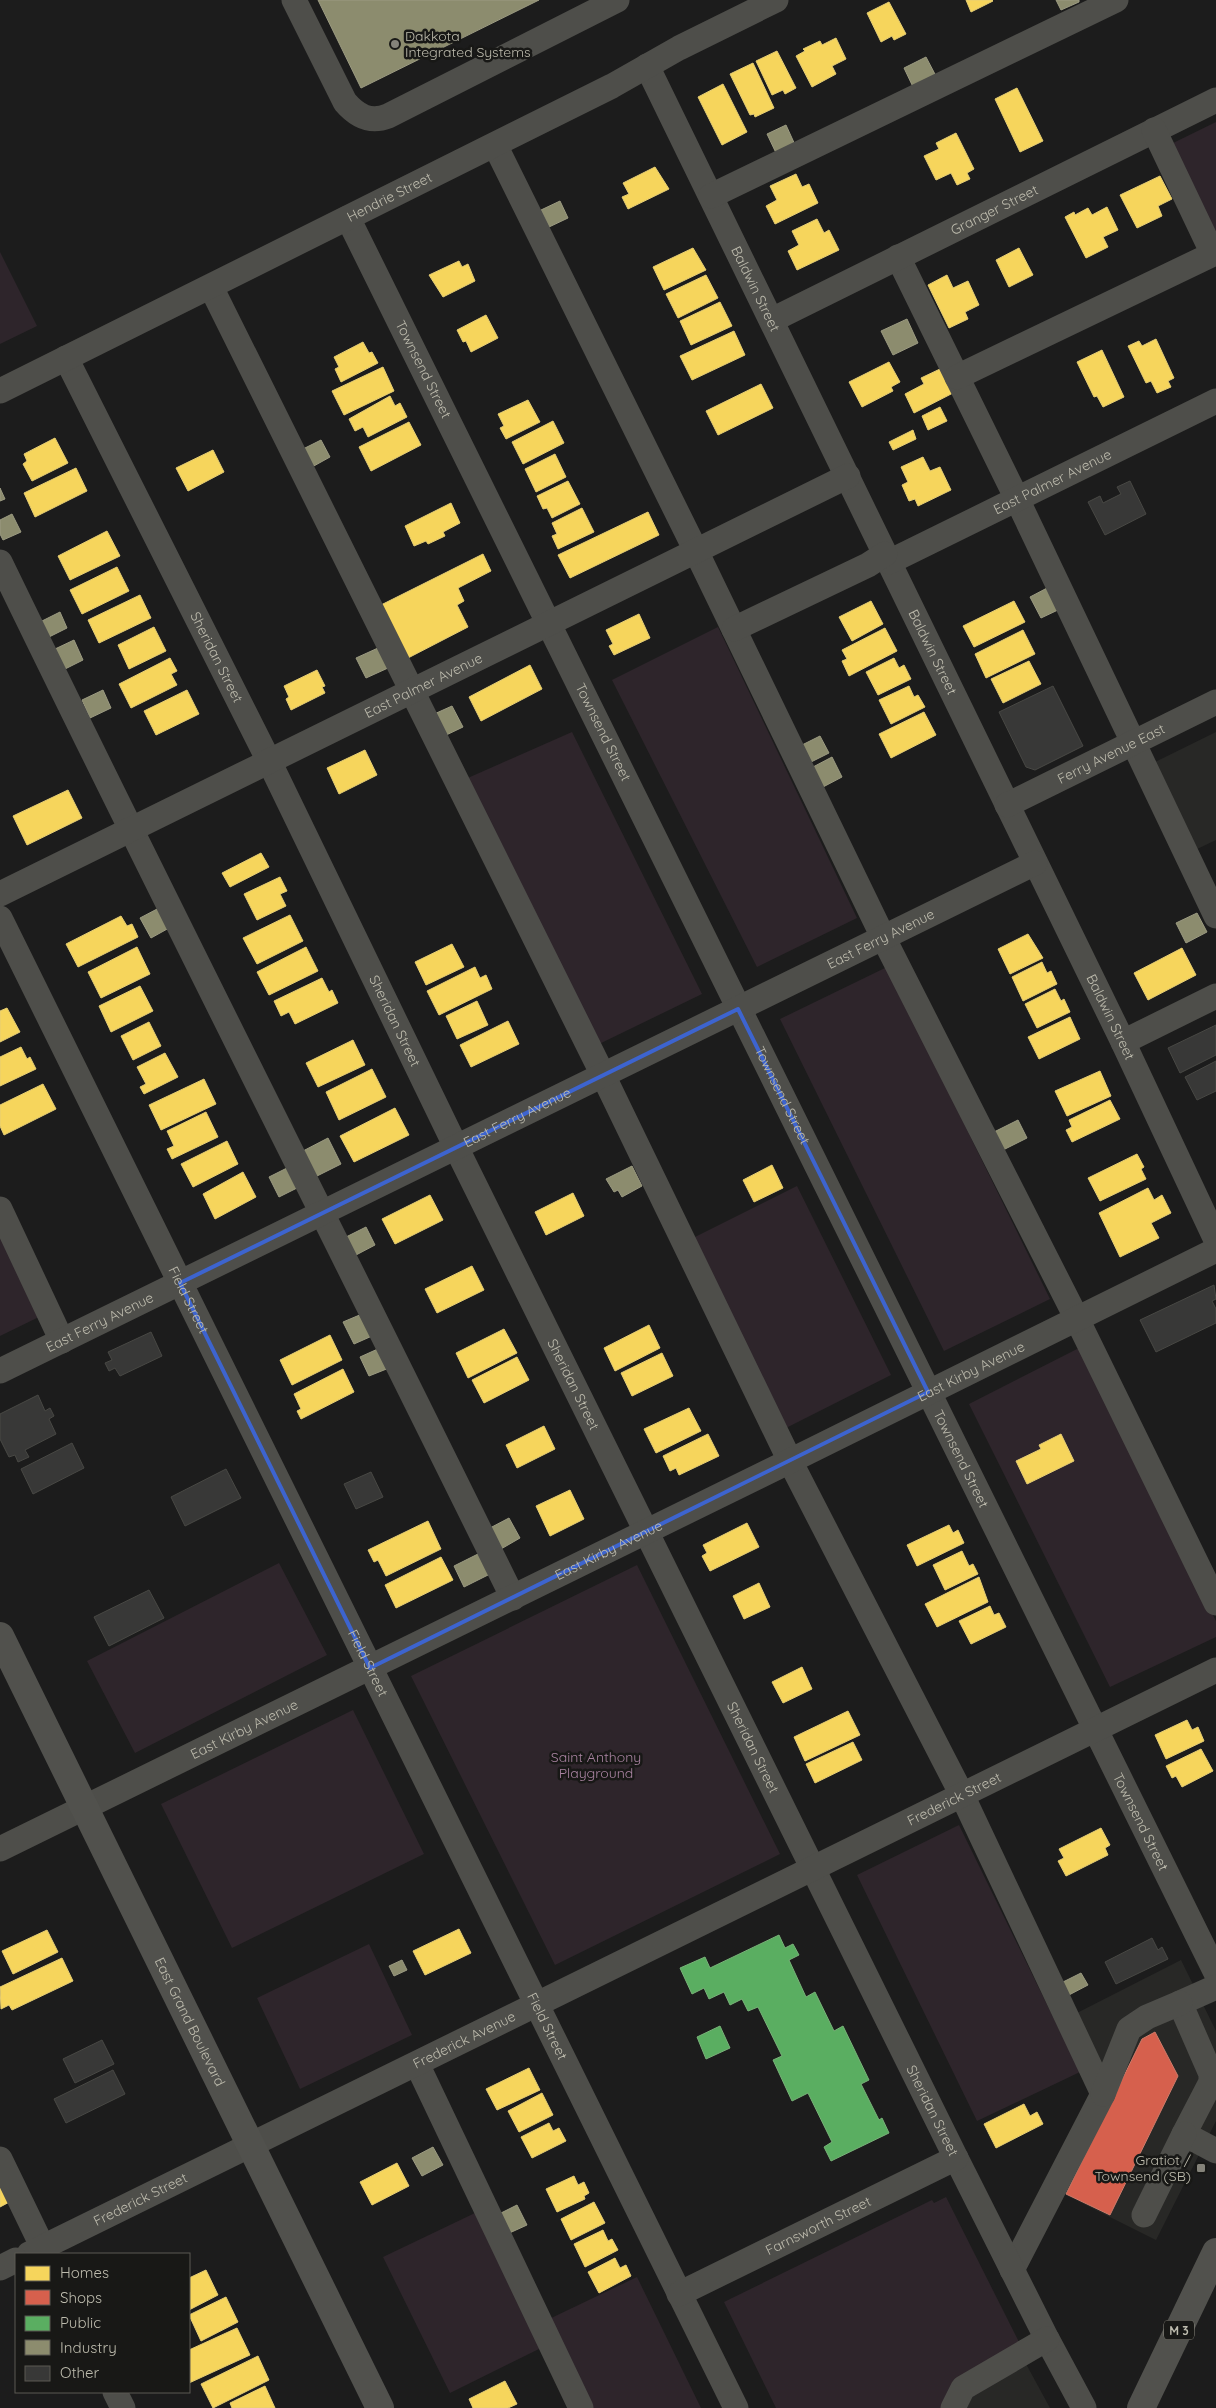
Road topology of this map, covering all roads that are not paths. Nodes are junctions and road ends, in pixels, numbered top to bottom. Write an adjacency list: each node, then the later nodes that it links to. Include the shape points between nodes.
1 (294, 0): 2 (street, via 344,102 357,114 374,120 388,116)
2 (617, 0)
3 (776, 0): 5 (street, Hendrie Street)
4 (1116, 0): 9 (street)
5 (647, 66): 8 (street, Hendrie Street); 9 (street, Baldwin Street)
6 (1216, 100): 7 (street, Granger Street)
7 (1154, 130): 11 (street, Granger Street); 15 (street, via 1212,254)
8 (495, 145): 10 (street, Hendrie Street); 20 (street)
9 (711, 196): 13 (street, Baldwin Street)
10 (348, 218): 12 (street, Hendrie Street); 23 (street, Townsend Street)
11 (898, 257): 13 (street, Granger Street); 15 (street)
12 (211, 286): 14 (street, Hendrie Street); 25 (street)
13 (772, 320): 18 (street, Baldwin Street)
14 (66, 358): 16 (street, Hendrie Street); 28 (street, Sheridan Street)
15 (957, 377): 19 (street)
16 (0, 391)
17 (1216, 401): 19 (street, East Palmer Avenue)
18 (848, 476): 20 (street, East Palmer Avenue); 21 (street, Baldwin Street)
19 (1017, 499): 21 (street, East Palmer Avenue); 27 (street)
20 (696, 551): 23 (street, East Palmer Avenue); 24 (street)
21 (887, 558): 24 (street, East Palmer Avenue); 29 (street, Baldwin Street)
22 (0, 562): 30 (street)
23 (550, 622): 25 (street, East Palmer Avenue); 37 (street, Townsend Street)
24 (734, 629): 35 (street)
25 (412, 691): 28 (street, East Palmer Avenue); 39 (street)
26 (1216, 702): 27 (street, Ferry Avenue East)
27 (1133, 743): 29 (street, Ferry Avenue East); 33 (street)
28 (269, 761): 30 (street, East Palmer Avenue); 40 (street, Sheridan Street)
29 (1007, 805): 31 (street, Baldwin Street)
30 (130, 830): 32 (street, East Palmer Avenue); 42 (street)
31 (1035, 863): 35 (street, East Ferry Avenue); 38 (street, Baldwin Street)
32 (0, 894)
33 (1216, 916)
34 (0, 918): 45 (street, Field Street)
35 (883, 937): 37 (street, East Ferry Avenue); 46 (street)
36 (1216, 996): 38 (street)
37 (738, 1009): 39 (street, East Ferry Avenue); 49 (street, Townsend Street)
38 (1123, 1042): 43 (street, Baldwin Street)
39 (603, 1075): 40 (street, East Ferry Avenue); 50 (street)
40 (456, 1147): 42 (street, East Ferry Avenue); 51 (street, Sheridan Street)
41 (0, 1209): 47 (street)
42 (323, 1212): 45 (street, East Ferry Avenue); 52 (street)
43 (1216, 1240)
44 (1216, 1250): 46 (street, East Kirby Avenue)
45 (180, 1283): 47 (street, East Ferry Avenue); 55 (street, Field Street)
46 (1077, 1319): 49 (street, East Kirby Avenue); 53 (street)
47 (62, 1341): 48 (street, East Ferry Avenue)
48 (0, 1371)
49 (928, 1392): 50 (street, East Kirby Avenue); 57 (street, Townsend Street)
50 (790, 1461): 51 (street, East Kirby Avenue); 58 (street)
51 (646, 1532): 52 (street, East Kirby Avenue); 61 (street, Sheridan Street)
52 (513, 1598): 55 (street, East Kirby Avenue)
53 (1216, 1603)
54 (0, 1636): 59 (main road, East Grand Boulevard)
55 (370, 1668): 59 (street, East Kirby Avenue); 65 (street, Field Street)
56 (1216, 1670): 57 (street)
57 (1095, 1730): 58 (street, Frederick Street); 62 (street, Townsend Street)
58 (962, 1796): 61 (street, Frederick Street); 67 (street)
59 (84, 1808): 60 (street, East Kirby Avenue); 69 (main road, East Grand Boulevard)
60 (0, 1849)
61 (813, 1869): 65 (street, Frederick Avenue); 71 (street, Sheridan Street)
62 (1216, 1973)
63 (1216, 1987): 64 (street)
64 (1180, 2003): 67 (street, via 1147,2017 1129,2029); 68 (street, via 1212,2074 1212,2082)
65 (537, 2006): 66 (street, Frederick Avenue); 79 (street, Field Street)
66 (417, 2064): 69 (street, Frederick Avenue); 84 (street)
67 (1103, 2094): 78 (street)
68 (1184, 2134): 70 (street); 73 (street)
69 (251, 2145): 74 (street, Frederick Street); 83 (main road, East Grand Boulevard)
70 (1216, 2151)
71 (956, 2158): 78 (street, Sheridan Street); 79 (street, Farnsworth Street)
72 (0, 2159): 74 (street)
73 (1144, 2214)
74 (39, 2252)
75 (1215, 2256): 88 (main road, M 3)
76 (15, 2260): 77 (street)
77 (0, 2268)
78 (1012, 2270): 80 (street, Sheridan Street)
79 (679, 2294): 85 (street, Field Street)
80 (1047, 2339): 86 (street, via 963,2388); 87 (street, Sheridan Street)
81 (116, 2393): 82 (street)
82 (123, 2408)
83 (380, 2408)
84 (581, 2408)
85 (736, 2408)
86 (953, 2408)
87 (1084, 2408)
88 (1141, 2408)

